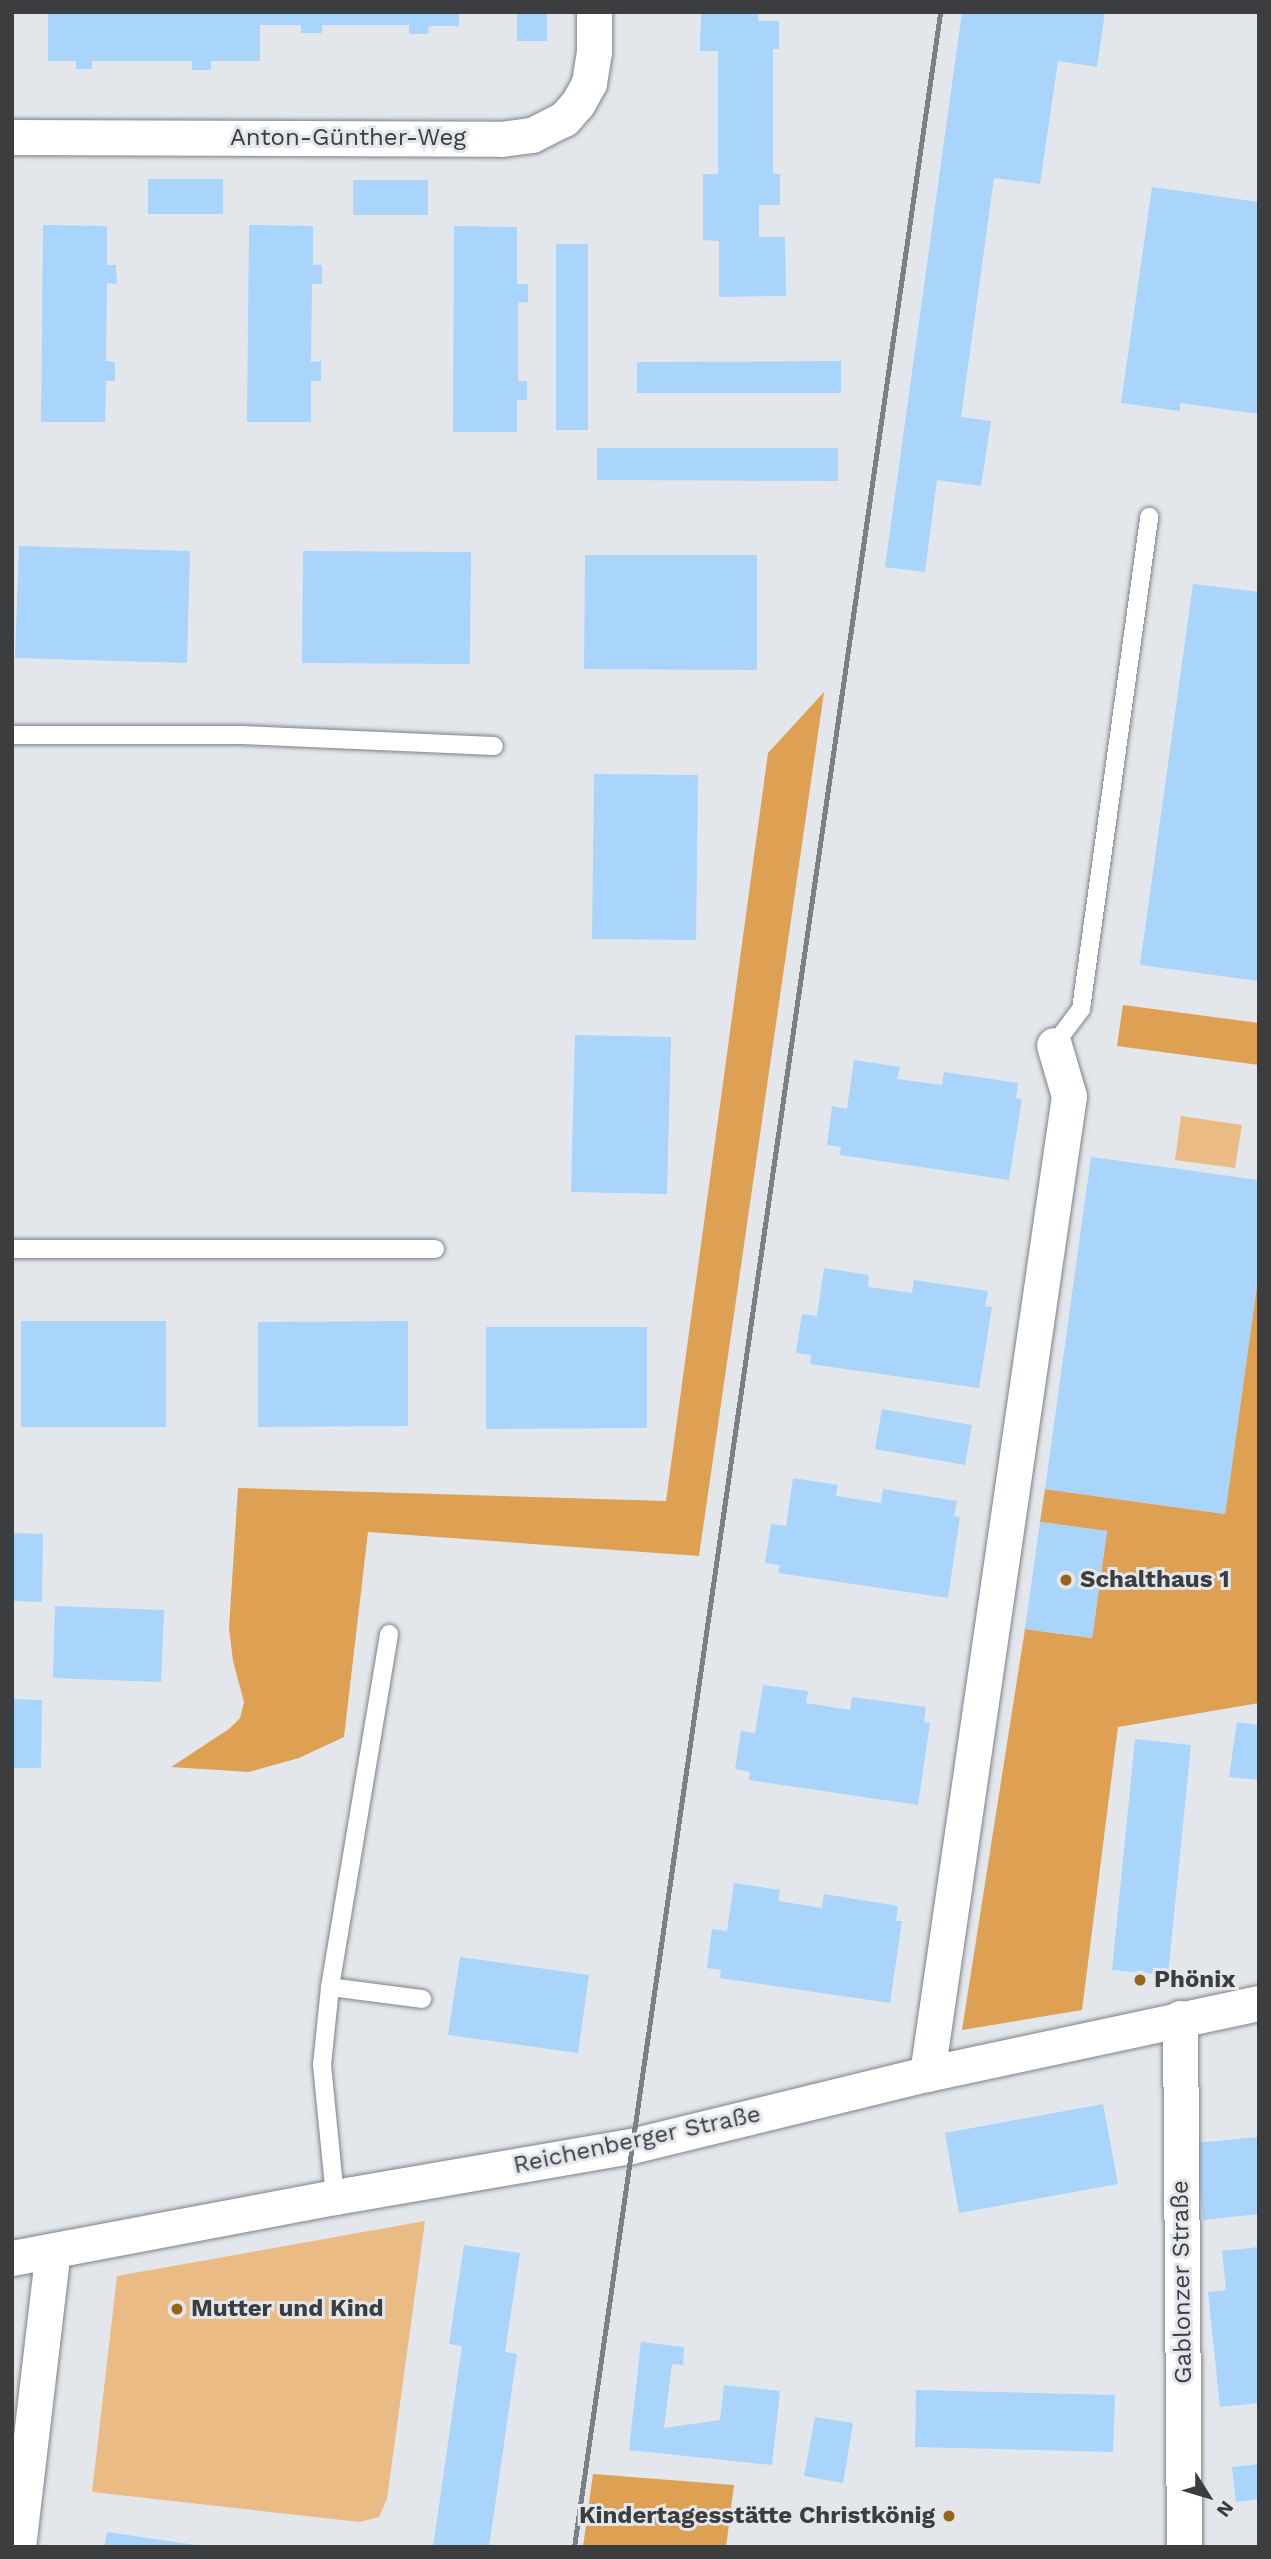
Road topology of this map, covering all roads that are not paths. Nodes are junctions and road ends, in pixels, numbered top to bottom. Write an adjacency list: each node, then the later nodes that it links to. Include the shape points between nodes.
1 (594, 12): 2 (street, Anton-Günther-Weg, via 591,72 578,103 564,119 532,135 502,139)
2 (12, 137)
3 (1149, 517): 6 (lane, via 1080,1009)
4 (12, 735): 5 (lane, via 242,735)
5 (494, 746)
6 (1054, 1045): 14 (street, via 1069,1096)
7 (12, 1249): 8 (lane)
8 (435, 1249)
9 (389, 1634): 10 (lane)
10 (330, 1987): 11 (lane); 15 (lane, via 323,2065)
11 (422, 1999)
12 (1259, 2003): 13 (street, Reichenberger Straße)
13 (1180, 2018): 14 (street, Reichenberger Straße); 19 (street, Gablonzer Straße)
14 (927, 2074): 15 (street, Reichenberger Straße, via 631,2146)
15 (335, 2197): 16 (street, Reichenberger Straße)
16 (53, 2250): 17 (street, Reichenberger Straße); 18 (street)
17 (12, 2258)
18 (18, 2547)
19 (1184, 2547)

